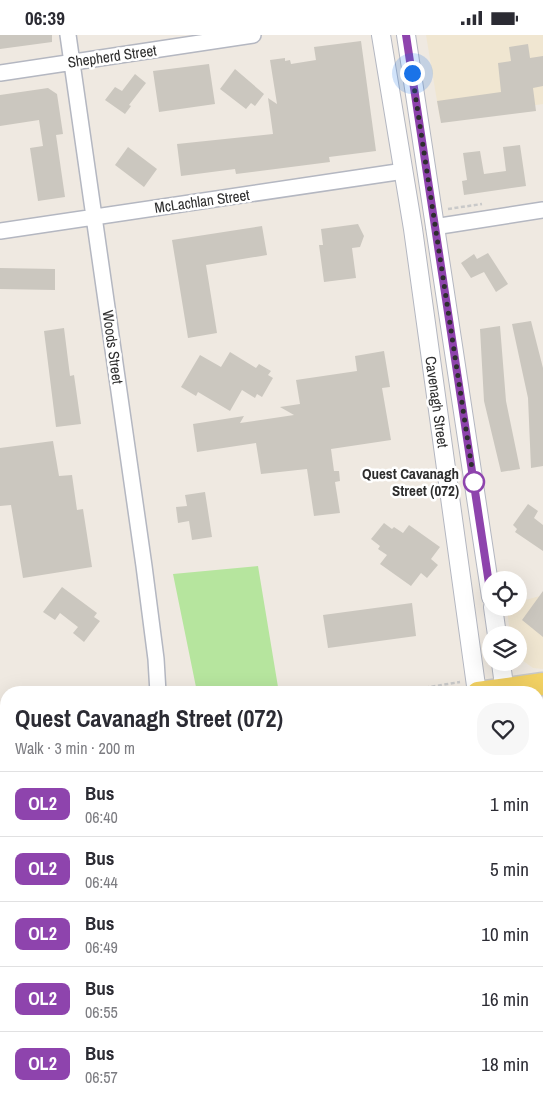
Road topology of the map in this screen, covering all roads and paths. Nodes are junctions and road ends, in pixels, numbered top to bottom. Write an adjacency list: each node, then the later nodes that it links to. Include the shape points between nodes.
1 (68, 35): 5 (street, Woods Street)
2 (253, 35): 5 (street, Shepherd Street)
3 (381, 35): 8 (street, Cavenagh Street)
4 (406, 35): 7 (street, Cavenagh Street)
5 (72, 62): 6 (street, Shepherd Street); 10 (street, Woods Street)
6 (0, 73)
7 (426, 169): 8 (street); 11 (street, Cavenagh Street)
8 (404, 171): 10 (street, McLachlan Street); 12 (street, Cavenagh Street)
9 (543, 210): 11 (street)
10 (94, 217): 13 (street, McLachlan Street); 17 (street, Woods Street)
11 (434, 227): 12 (street); 14 (street, Cavenagh Street)
12 (413, 229): 15 (street, Cavenagh Street)
13 (0, 231)
14 (485, 557): 15 (street); 16 (street, Cavenagh Street)
15 (459, 562): 21 (street, Cavenagh Street)
16 (487, 571)
17 (156, 659): 19 (street, Woods Street); 20 (street, Woods Street)
18 (502, 671): 22 (street)
19 (158, 686)
20 (164, 686)
21 (477, 686)
22 (504, 686)

